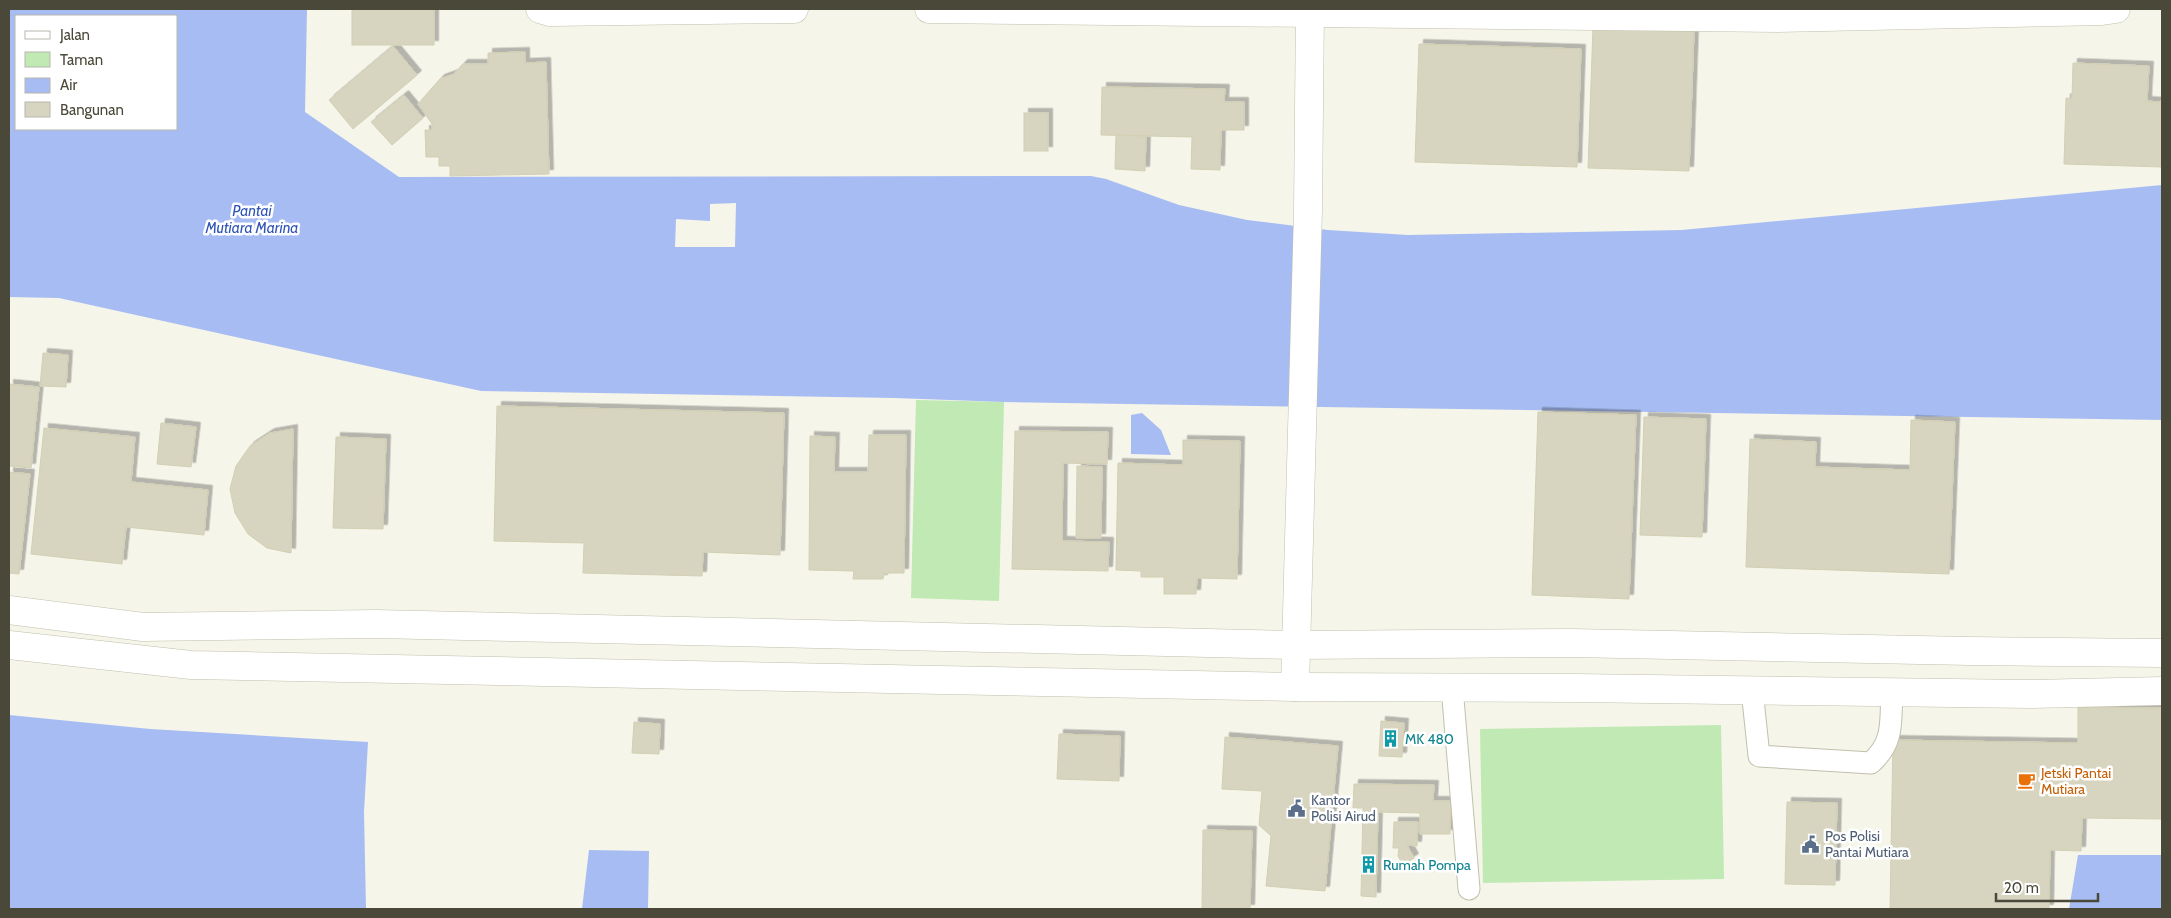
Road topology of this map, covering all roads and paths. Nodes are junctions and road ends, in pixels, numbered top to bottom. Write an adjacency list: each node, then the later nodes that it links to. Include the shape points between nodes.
1 (540, 9): 2 (street, via 550,12)
2 (794, 9)
3 (929, 9): 5 (street)
4 (2116, 9): 6 (street)
5 (1310, 11): 6 (street); 9 (street)
6 (1778, 13)
7 (9, 610): 9 (street, via 143,627 376,624)
8 (9, 645): 11 (street, via 191,665)
9 (1297, 645): 10 (street, via 1572,643); 11 (street)
10 (2162, 653)
11 (1295, 687): 12 (street)
12 (1452, 688): 13 (street); 16 (lane)
13 (1752, 690): 15 (street); 15 (lane, via 1759,756 1870,763 1882,753 1890,735)
14 (2162, 691): 15 (street, via 2030,694)
15 (1892, 692)
16 (1469, 889)

